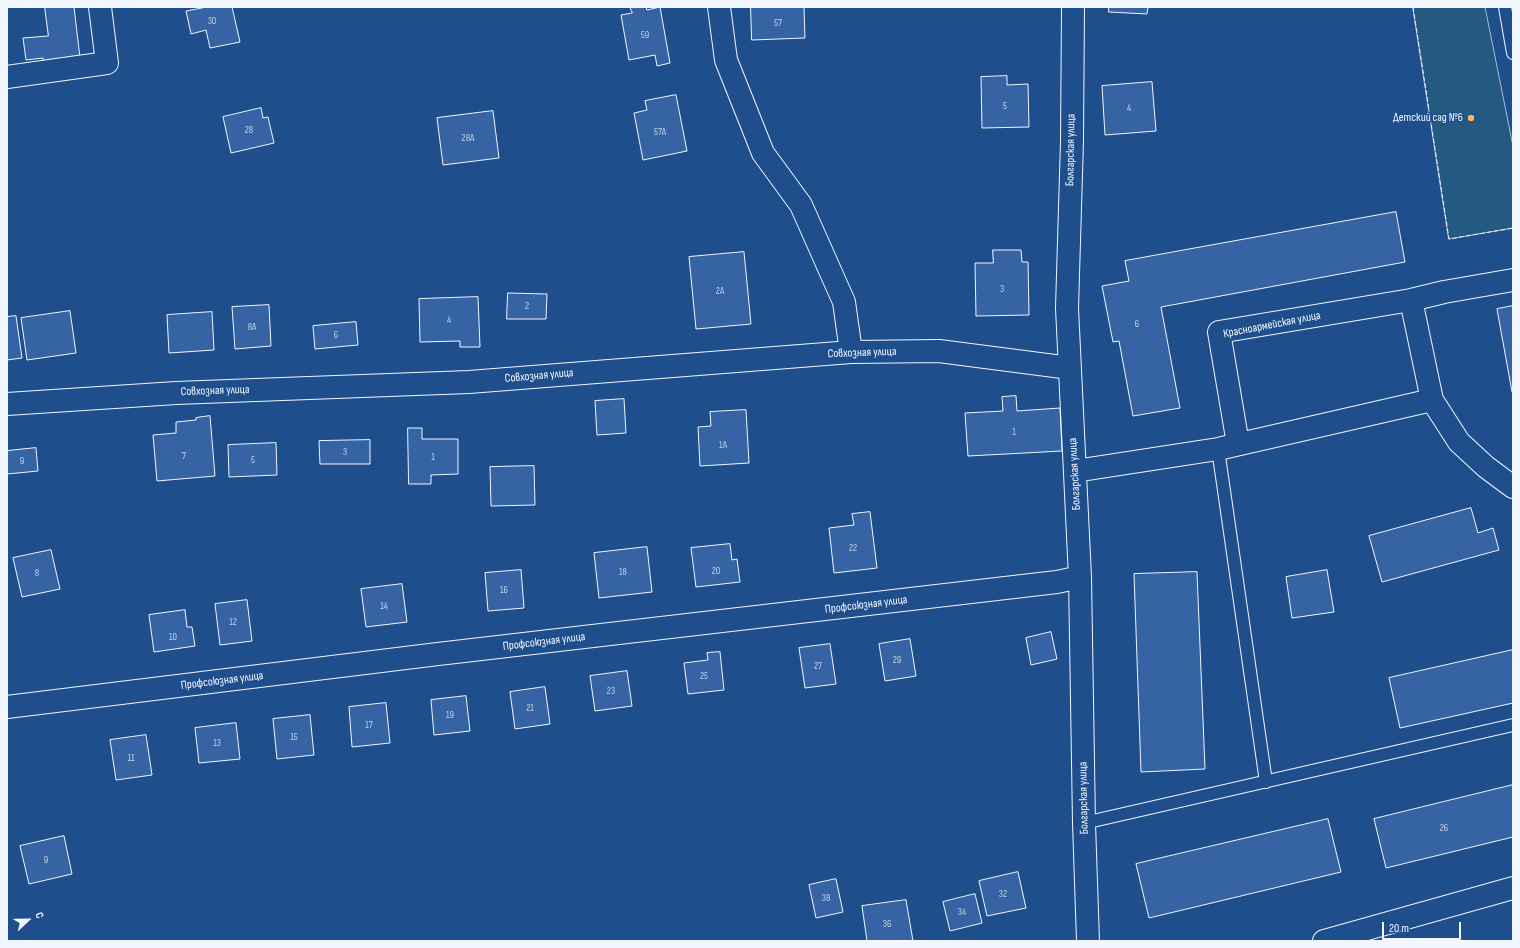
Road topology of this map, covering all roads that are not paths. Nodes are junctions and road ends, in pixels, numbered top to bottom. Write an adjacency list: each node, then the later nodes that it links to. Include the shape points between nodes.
1 (100, 7): 6 (street, via 107,63)
2 (719, 7): 9 (street, via 726,60 763,153 801,205 844,302)
3 (1073, 7): 10 (street, Болгарская улица, via 1067,308)
4 (1505, 7): 5 (lane)
5 (1513, 53)
6 (7, 78)
7 (1513, 280): 8 (street, Красноармейская улица)
8 (1411, 300): 11 (street); 13 (street, Красноармейская улица, via 1218,332)
9 (852, 352): 10 (street, Совхозная улица, via 939,351); 12 (street, Совхозная улица, via 469,382 176,393)
10 (1070, 368): 14 (street, Болгарская улица)
11 (1432, 400): 13 (street); 15 (street, via 1459,442)
12 (7, 404)
13 (1228, 447): 14 (street); 19 (lane)
14 (1075, 471): 16 (street, Болгарская улица)
15 (1513, 487)
16 (1080, 577): 17 (street, Профсоюзная улица, via 1057,582); 20 (street, Болгарская улица)
17 (7, 707)
18 (1513, 725): 19 (lane)
19 (1266, 782): 20 (lane)
20 (1084, 823): 22 (street, Болгарская улица)
21 (1513, 888): 23 (street)
22 (1088, 941)
23 (1324, 941)

